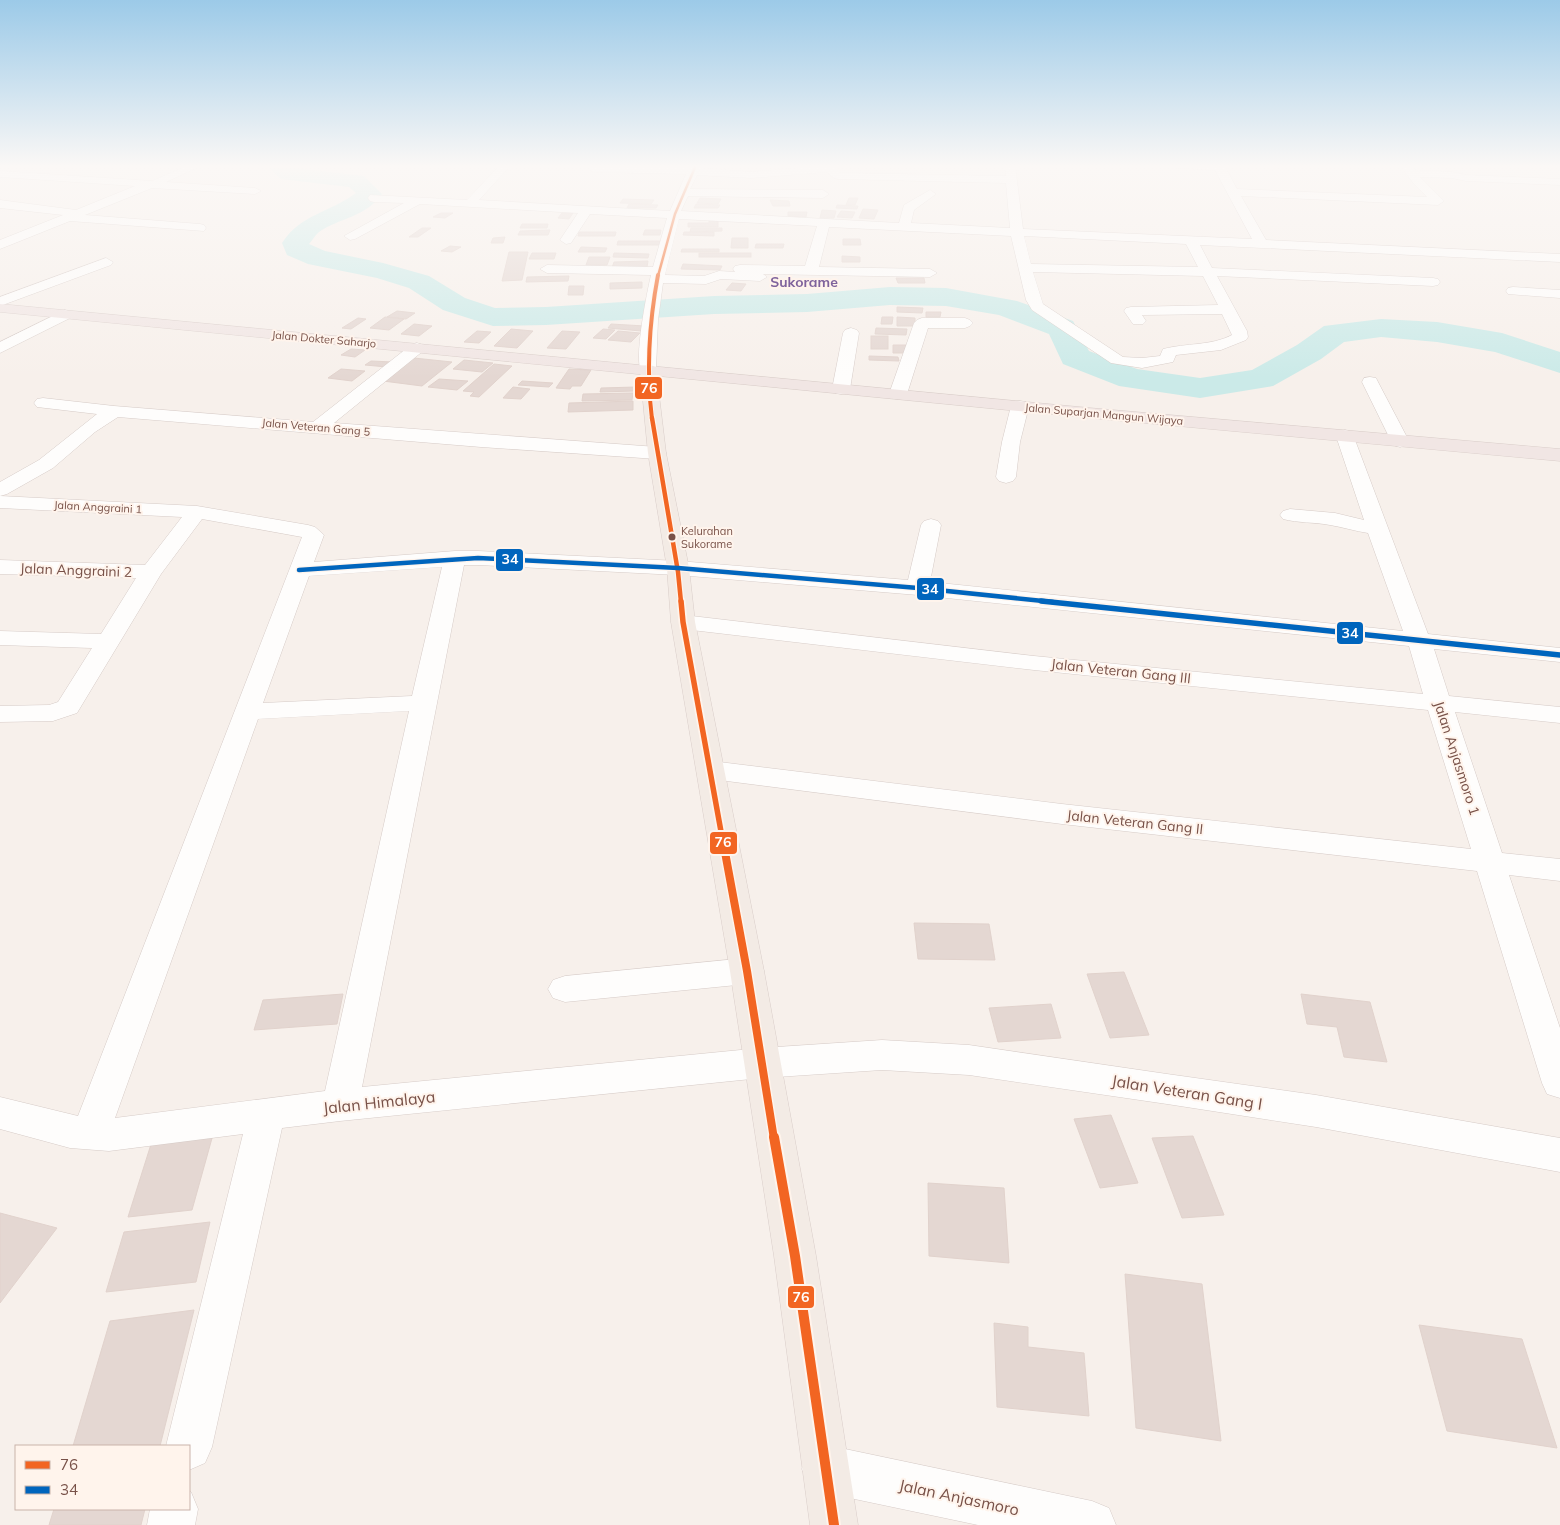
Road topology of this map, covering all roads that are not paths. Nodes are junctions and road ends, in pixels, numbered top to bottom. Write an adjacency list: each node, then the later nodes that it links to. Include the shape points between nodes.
1 (22, 236): 10 (street)
2 (569, 236): 8 (street)
3 (668, 236): 24 (street)
4 (820, 236): 19 (street)
5 (1018, 236): 15 (street)
6 (1098, 236): 9 (street)
7 (1252, 236): 11 (street)
8 (566, 240)
9 (1191, 241): 11 (street); 20 (street)
10 (0, 245)
11 (1256, 245): 12 (street); 22 (street)
12 (1537, 257): 13 (street); 23 (street)
13 (1560, 258)
14 (106, 262): 28 (street)
15 (1026, 268): 20 (street); 30 (street, via 1037,307 1122,362 1160,361 1167,359 1169,352 1177,350 1229,344 1240,335)
16 (547, 269): 24 (street)
17 (740, 269): 18 (street)
18 (771, 269): 19 (street); 24 (street, via 771,275 764,277 719,275 706,280)
19 (811, 270): 21 (street)
20 (1207, 271): 22 (street); 30 (street)
21 (930, 273)
22 (1265, 273): 25 (street)
23 (1554, 273)
24 (657, 281): 37 (street)
25 (1433, 282)
26 (1514, 291): 27 (street)
27 (1560, 294)
28 (0, 302)
29 (0, 308): 31 (highway, Jalan Dokter Saharjo)
30 (1227, 309): 32 (street, via 1132,311)
31 (65, 315): 35 (street); 36 (highway, Jalan Dokter Saharjo)
32 (1138, 321)
33 (965, 323): 40 (street, via 922,323)
34 (851, 333): 39 (street)
35 (0, 348)
36 (417, 348): 37 (highway, Jalan Dokter Saharjo); 44 (street)
37 (648, 370): 39 (highway, Jalan Suparjan Mangun Wijaya); 47 (main road)
38 (1370, 382): 46 (street)
39 (841, 389): 40 (highway, Jalan Suparjan Mangun Wijaya)
40 (898, 394): 42 (highway, Jalan Suparjan Mangun Wijaya)
41 (43, 403): 43 (street, Jalan Veteran Gang 5)
42 (1020, 406): 45 (highway, Jalan Suparjan Mangun Wijaya); 49 (street)
43 (114, 411): 44 (street, Jalan Veteran Gang 5); 50 (street, via 46,464)
44 (318, 427): 47 (street, Jalan Veteran Gang 5)
45 (1345, 436): 46 (highway, Jalan Suparjan Mangun Wijaya); 55 (street, Jalan Anjasmoro 1)
46 (1400, 441): 48 (highway, Jalan Suparjan Mangun Wijaya)
47 (657, 453): 58 (main road)
48 (1560, 455)
49 (1006, 476)
50 (0, 490)
51 (0, 502): 52 (street, Jalan Anggraini 1)
52 (197, 512): 59 (street, Jalan Anggraini 1, via 311,532); 60 (street)
53 (1290, 515): 55 (street, via 1335,519)
54 (931, 525): 61 (street)
55 (1377, 528): 65 (street, Jalan Anjasmoro 1)
56 (454, 558): 58 (street); 59 (street); 67 (street)
57 (0, 566): 60 (street, Jalan Anggraini 2)
58 (678, 568): 61 (street); 62 (main road)
59 (299, 570): 69 (street)
60 (151, 572): 64 (street)
61 (918, 588): 65 (street)
62 (683, 622): 68 (street, Jalan Veteran Gang III, via 1034,663); 72 (main road)
63 (0, 638): 64 (street)
64 (110, 641): 70 (street, via 68,707 52,713)
65 (1419, 641): 66 (street); 68 (street, Jalan Anjasmoro 1)
66 (1560, 655)
67 (422, 702): 69 (street); 79 (street)
68 (1439, 703): 71 (street, Jalan Veteran Gang III); 73 (street, Jalan Anjasmoro 1)
69 (248, 712): 82 (street)
70 (0, 714)
71 (1560, 715)
72 (711, 770): 73 (street, Jalan Veteran Gang II, via 1062,814); 75 (main road)
73 (1490, 861): 74 (street, Jalan Veteran Gang II); 78 (street, Jalan Anjasmoro 1)
74 (1560, 870)
75 (747, 972): 76 (street); 77 (main road)
76 (566, 989)
77 (761, 1063): 79 (street, Jalan Himalaya); 83 (street, Jalan Veteran Gang I, via 882,1055 969,1060 1307,1110); 85 (main road, via 796,1256)
78 (1560, 1083)
79 (340, 1106): 81 (street, Jalan Himalaya)
80 (0, 1113): 82 (street, Jalan Himalaya)
81 (266, 1115): 82 (street, Jalan Himalaya); 84 (street)
82 (90, 1135)
83 (1560, 1154)
84 (189, 1445)
85 (826, 1469): 88 (main road); 89 (street, Jalan Anjasmoro)
86 (174, 1510): 87 (street)
87 (171, 1525)
88 (834, 1525)
89 (1092, 1525)

